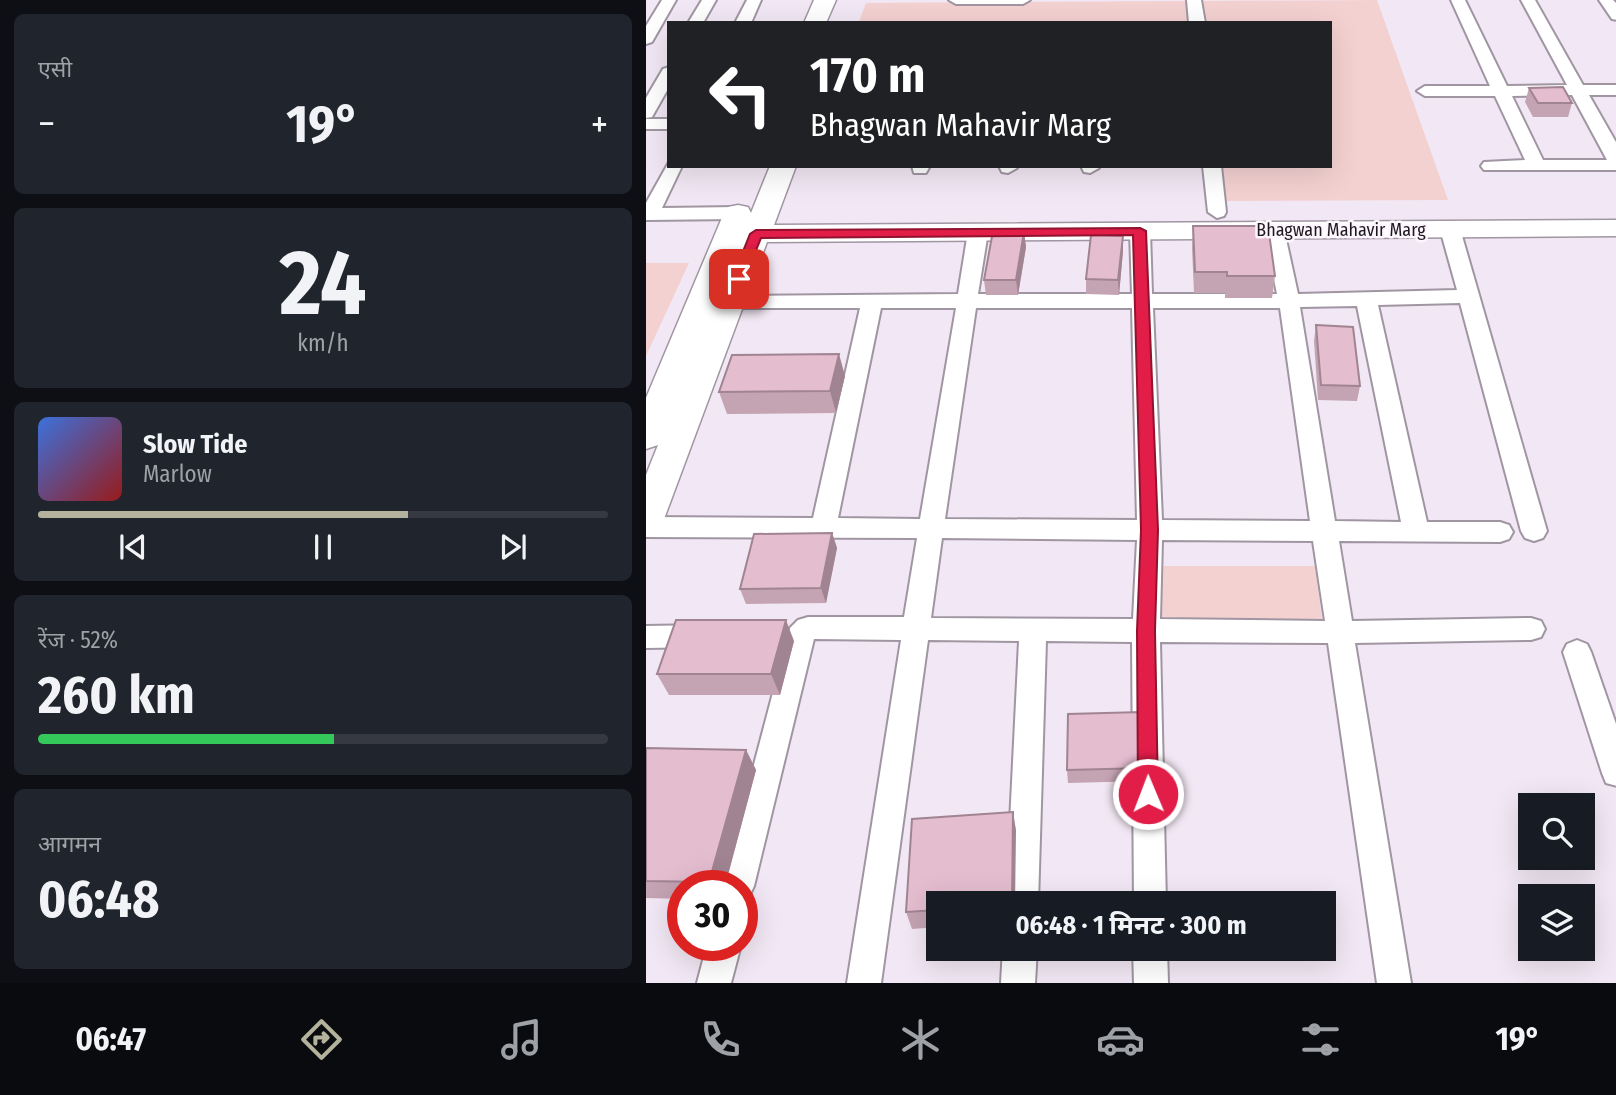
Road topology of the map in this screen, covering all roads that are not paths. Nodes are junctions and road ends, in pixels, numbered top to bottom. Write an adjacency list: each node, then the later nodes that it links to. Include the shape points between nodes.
1 (669, 0): 17 (street)
2 (709, 0): 12 (street)
3 (754, 0): 13 (street)
4 (825, 0): 14 (street)
5 (956, 0): 6 (street)
6 (1023, 0)
7 (1194, 0): 15 (street)
8 (1459, 0): 19 (street)
9 (1528, 0): 20 (street)
10 (1606, 0): 11 (street)
11 (1616, 16)
12 (696, 21)
13 (744, 21)
14 (817, 21)
15 (1197, 21)
16 (667, 32): 17 (street)
17 (647, 34)
18 (667, 76): 23 (street)
19 (1500, 90): 20 (street); 22 (street); 28 (street)
20 (1577, 90): 21 (street); 27 (street)
21 (1616, 90)
22 (1425, 91)
23 (657, 97): 24 (street)
24 (646, 113)
25 (646, 124): 26 (street)
26 (667, 124)
27 (1616, 163): 28 (street)
28 (1536, 165): 29 (street)
29 (1490, 166)
30 (672, 168): 36 (street)
31 (757, 168): 37 (street)
32 (782, 168): 37 (street)
33 (1212, 168): 35 (street)
34 (1616, 210): 35 (street, Bhagwan Mahavir Marg)
35 (1216, 212): 37 (street, Bhagwan Mahavir Marg)
36 (648, 214): 37 (street)
37 (747, 224): 42 (street, Bhagwan Mahavir Marg); 45 (street); 50 (street)
38 (1616, 228): 39 (street, Bhagwan Mahavir Marg)
39 (1450, 229): 40 (street, Bhagwan Mahavir Marg); 43 (street)
40 (1274, 230): 41 (street, Bhagwan Mahavir Marg); 47 (street)
41 (1140, 231): 42 (street, Bhagwan Mahavir Marg); 46 (street)
42 (978, 232): 49 (street)
43 (1468, 296): 44 (street); 58 (street)
44 (1366, 299): 47 (street); 57 (street)
45 (730, 301): 48 (street); 51 (street)
46 (1142, 301): 47 (street); 49 (street); 55 (street)
47 (1289, 301): 56 (street)
48 (872, 302): 49 (street); 53 (street)
49 (967, 302): 54 (street)
50 (646, 437)
51 (646, 519)
52 (646, 527): 53 (street)
53 (823, 528): 54 (street)
54 (931, 529): 55 (street); 60 (street)
55 (1149, 530): 56 (street); 63 (street)
56 (1324, 531): 57 (street); 64 (street)
57 (1416, 531): 59 (street)
58 (1534, 531)
59 (1500, 532)
60 (916, 629): 61 (street); 69 (street, via 813,627 787,636); 76 (street)
61 (1033, 629): 63 (street); 70 (street)
62 (1531, 629): 64 (street)
63 (1146, 631): 64 (street); 71 (street)
64 (1341, 632): 79 (street)
65 (733, 636): 66 (street)
66 (646, 637)
67 (1577, 652): 68 (street)
68 (1616, 773)
69 (741, 870)
70 (1022, 891)
71 (1150, 891)
72 (720, 961): 75 (street)
73 (1019, 961): 77 (street)
74 (1150, 961): 78 (street)
75 (714, 983)
76 (864, 983)
77 (1018, 983)
78 (1151, 983)
79 (1394, 983)

